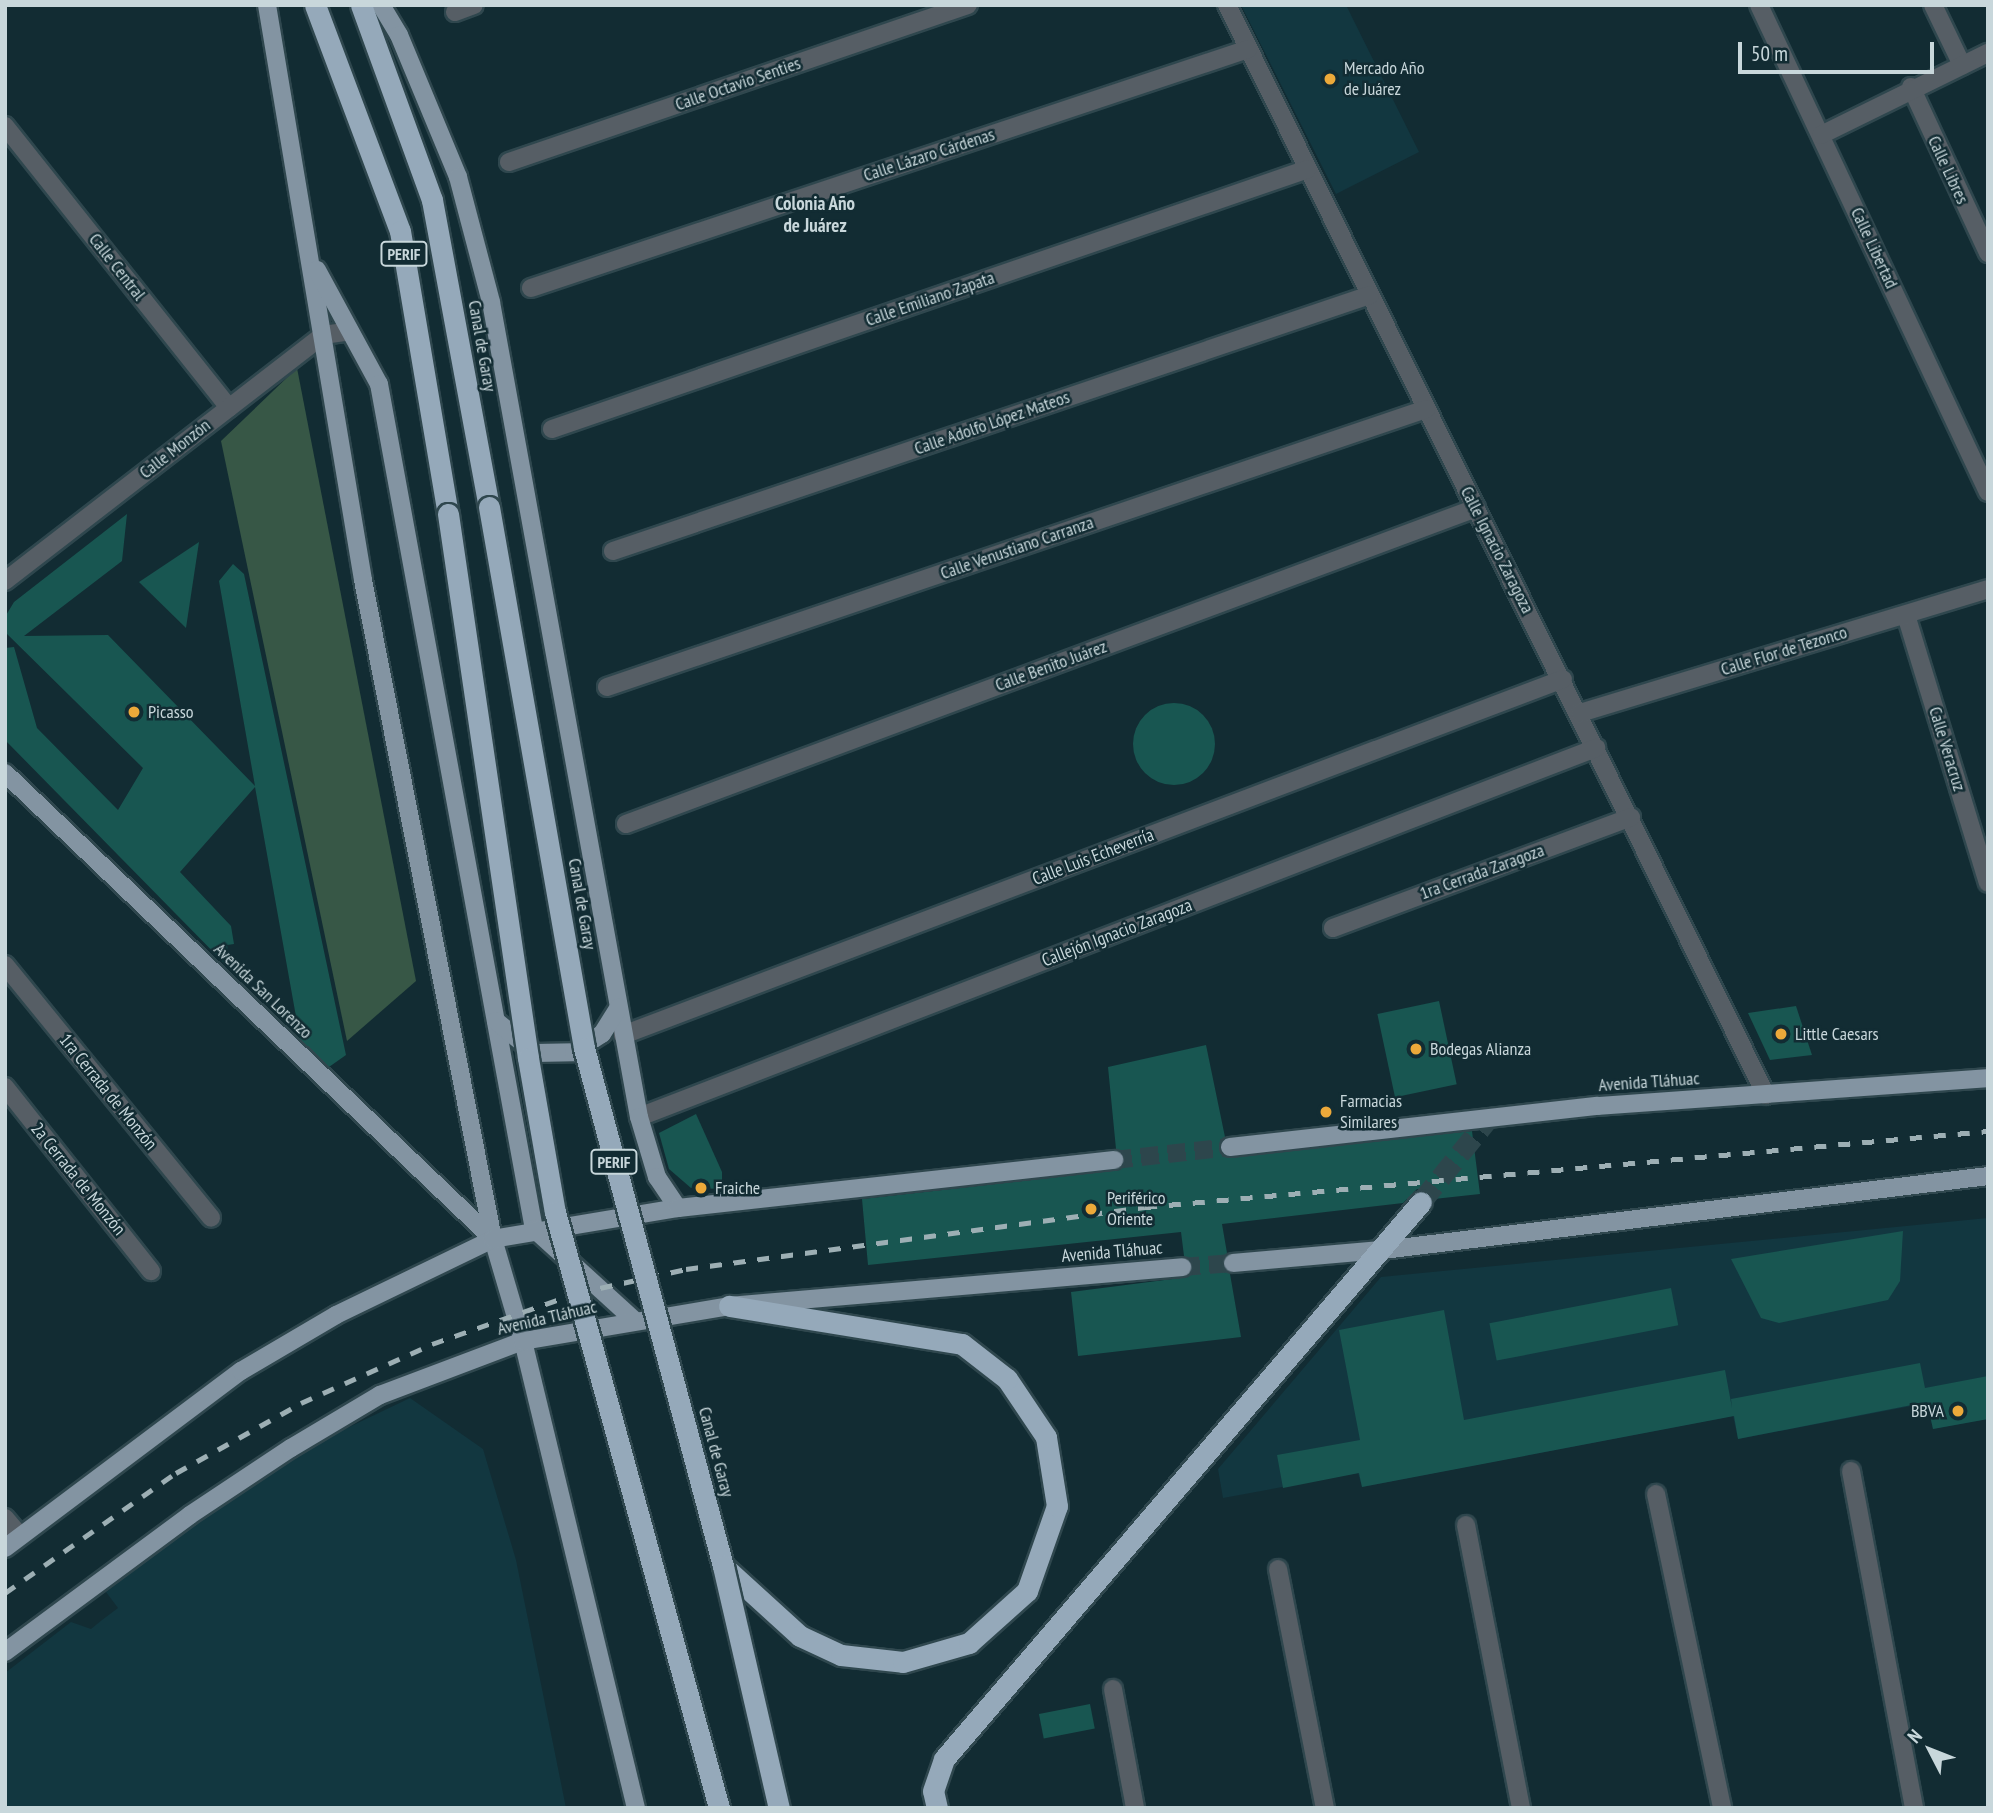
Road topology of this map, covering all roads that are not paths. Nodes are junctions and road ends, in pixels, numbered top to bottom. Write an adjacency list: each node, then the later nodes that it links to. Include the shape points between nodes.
1 (267, 5): 20 (main road)
2 (315, 5): 76 (highway, PERIF, bridge, via 400,231 555,1212)
3 (361, 5): 71 (highway, Canal de Garay / PERIF, bridge, via 432,200 584,1048)
4 (381, 5): 44 (main road, via 399,35 458,177 491,302)
5 (474, 5): 10 (street)
6 (968, 5): 17 (street, Calle Octavio Senties)
7 (1227, 5): 11 (street, Calle Ignacio Zaragoza)
8 (1759, 5): 16 (street, Calle Libertad)
9 (1933, 5): 13 (street)
10 (455, 12)
11 (1248, 49): 18 (street, Calle Ignacio Zaragoza); 21 (street, Calle Lázaro Cárdenas)
12 (1988, 53): 13 (street)
13 (1962, 65): 14 (street)
14 (1911, 87): 16 (street); 19 (street, Calle Libres)
15 (5, 127): 25 (street, Calle Central)
16 (1821, 135): 28 (street, Calle Libertad)
17 (509, 162)
18 (1308, 169): 22 (street, Calle Ignacio Zaragoza); 27 (street, Calle Emiliano Zapata)
19 (1988, 253)
20 (311, 258): 23 (main road); 24 (main road)
21 (531, 288)
22 (1370, 295): 26 (street, Calle Ignacio Zaragoza); 30 (street, Calle Adolfo López Mateos)
23 (350, 331): 24 (street, Calle Monzón); 45 (main road, via 379,384)
24 (323, 335): 25 (street, Calle Monzón); 58 (main road, via 363,580)
25 (229, 408): 31 (street, Calle Monzón)
26 (1426, 409): 29 (street, Calle Ignacio Zaragoza); 35 (street, Calle Venustiano Carranza)
27 (552, 429)
28 (1988, 492)
29 (1476, 508): 34 (street, Calle Ignacio Zaragoza); 40 (street, Calle Benito Juárez)
30 (613, 551)
31 (5, 581)
32 (1988, 589): 33 (street, Calle Flor de Tezonco)
33 (1906, 615): 36 (street, Calle Flor de Tezonco); 41 (street, Calle Veracruz)
34 (1563, 679): 36 (street, Calle Ignacio Zaragoza); 46 (street, Calle Luis Echeverría)
35 (607, 687)
36 (1580, 713): 37 (street, Calle Ignacio Zaragoza)
37 (1596, 748): 39 (street, Calle Ignacio Zaragoza); 50 (street, Callejón Ignacio Zaragoza)
38 (5, 773): 58 (main road, Avenida San Lorenzo)
39 (1631, 817): 42 (street, 1ra Cerrada Zaragoza); 49 (street, Calle Ignacio Zaragoza)
40 (626, 824)
41 (1988, 883)
42 (1333, 928)
43 (5, 965): 56 (street, 1ra Cerrada de Monzón)
44 (618, 1008): 45 (main road, via 602,1034 574,1052 535,1053); 46 (main road)
45 (496, 1021): 57 (main road)
46 (623, 1035): 50 (main road)
47 (1988, 1078): 49 (main road, Avenida Tláhuac)
48 (5, 1087): 62 (street, 2a Cerrada de Monzón)
49 (1766, 1095): 51 (main road, Avenida Tláhuac, via 1598,1106)
50 (639, 1117): 55 (main road, via 657,1177)
51 (1230, 1147)
52 (1114, 1160): 55 (main road)
53 (1988, 1177): 59 (main road)
54 (1421, 1202): 59 (highway)
55 (678, 1208): 57 (main road)
56 (211, 1218)
57 (534, 1229): 58 (main road); 64 (main road)
58 (492, 1239): 65 (main road); 70 (main road, via 336,1315 241,1371)
59 (1383, 1251): 60 (main road); 78 (highway, via 944,1759 933,1791)
60 (1233, 1263)
61 (1182, 1267): 63 (main road, Avenida Tláhuac)
62 (151, 1271)
63 (729, 1306): 64 (main road, Avenida Tláhuac); 71 (highway, via 962,1344 1007,1379 1046,1437 1057,1506 1027,1591 969,1643 903,1662 841,1655 800,1636)
64 (634, 1320): 65 (main road, Avenida Tláhuac)
65 (523, 1341): 73 (main road, Avenida Tláhuac, via 380,1395 291,1448 190,1515); 75 (main road)
66 (1851, 1471): 83 (street)
67 (1656, 1494): 82 (street)
68 (5, 1518): 70 (street)
69 (1466, 1525): 81 (street)
70 (12, 1542)
71 (723, 1566): 77 (highway, Canal de Garay / PERIF, bridge)
72 (1278, 1569): 80 (street)
73 (5, 1652)
74 (1113, 1689): 79 (street)
75 (636, 1808)
76 (719, 1808)
77 (779, 1808)
78 (937, 1808)
79 (1135, 1808)
80 (1325, 1808)
81 (1521, 1808)
82 (1722, 1808)
83 (1914, 1808)

